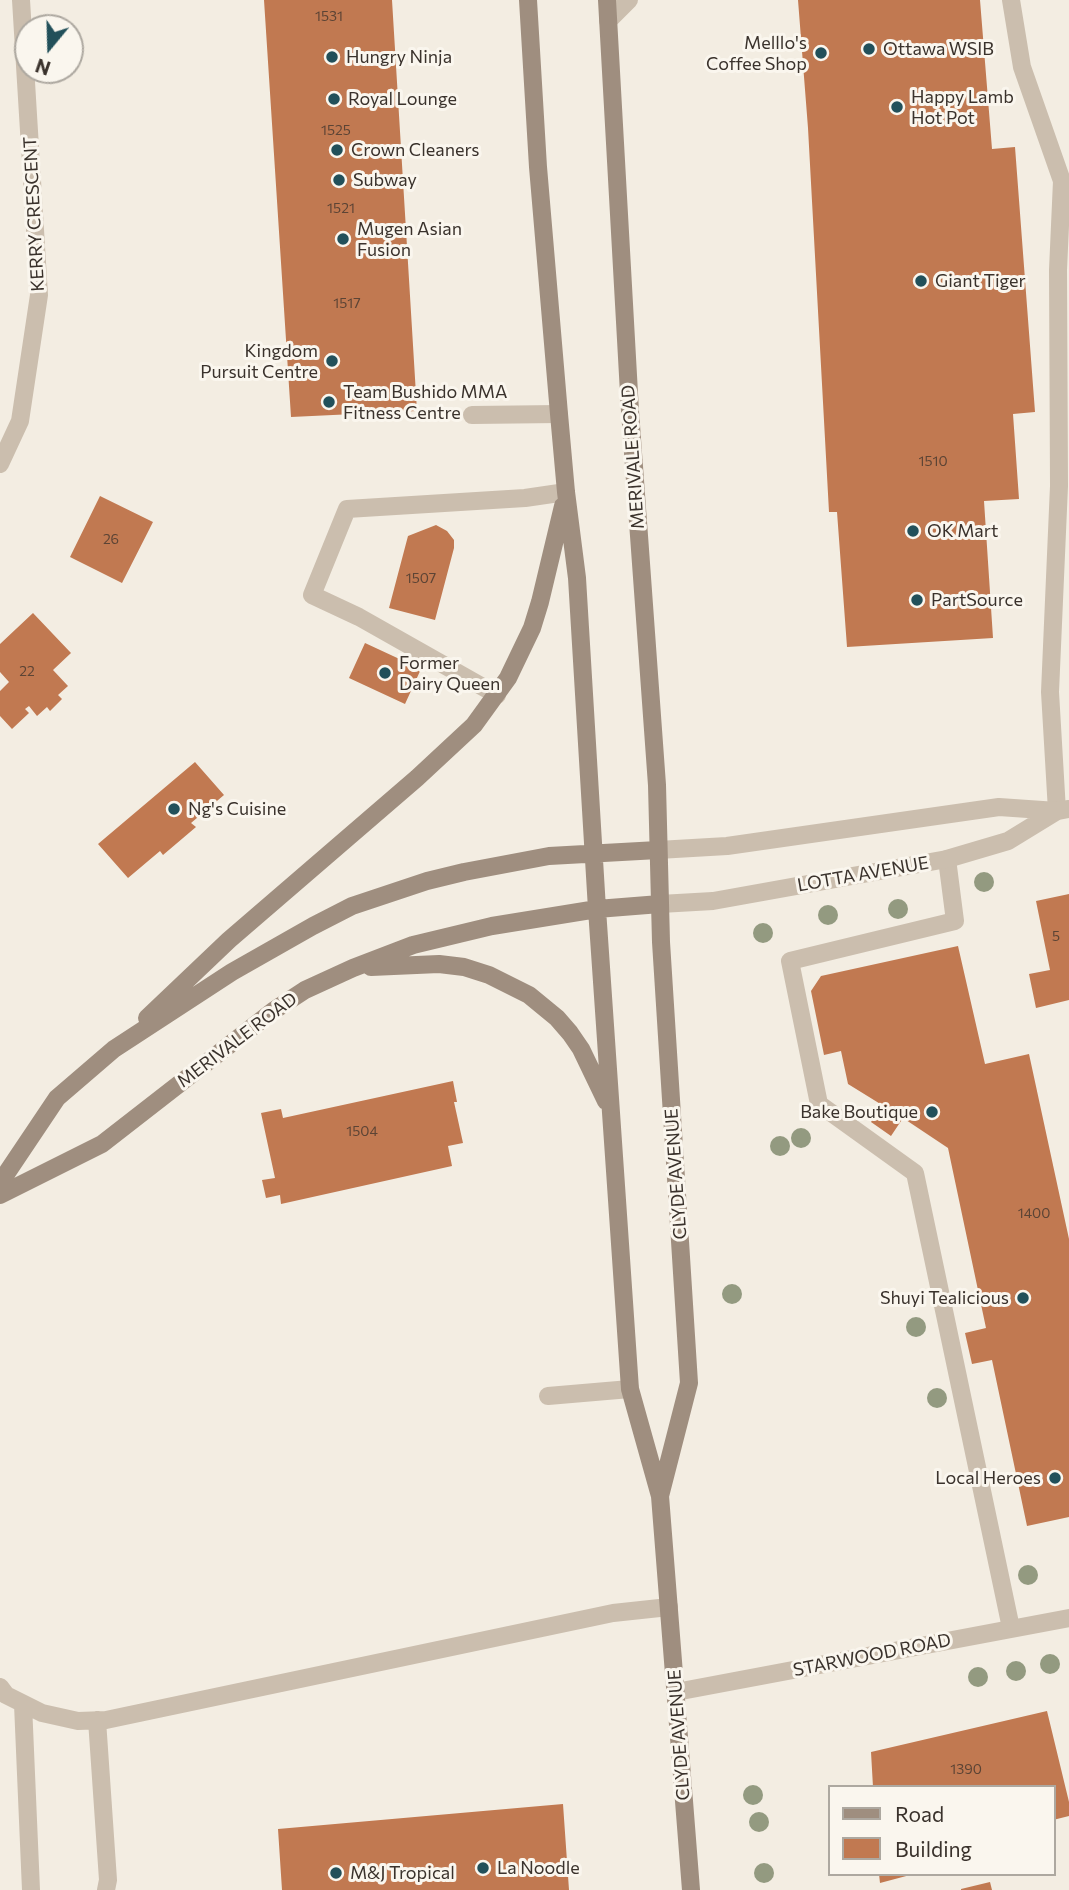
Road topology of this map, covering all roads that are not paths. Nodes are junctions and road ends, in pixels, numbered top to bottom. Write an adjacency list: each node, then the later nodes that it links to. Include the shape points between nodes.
1 (21, 0): 9 (street, KERRY CRESCENT, via 39,295 20,421)
2 (528, 0): 7 (main road)
3 (607, 0): 6 (main road, MERIVALE ROAD)
4 (629, 0): 6 (street)
5 (1012, 0): 12 (street, via 1022,67 1062,181 1059,486 1050,692)
6 (608, 21): 13 (main road, MERIVALE ROAD)
7 (559, 414): 8 (street); 10 (main road)
8 (472, 415)
9 (0, 464)
10 (566, 492): 11 (main road, via 532,628); 11 (street, via 347,509 312,595); 14 (main road, via 577,578)
11 (497, 695): 19 (main road, via 453,746 229,940)
12 (1063, 810): 13 (street, via 999,807 727,846); 15 (street, LOTTA AVENUE, via 1008,841)
13 (658, 850): 14 (main road); 16 (main road, CLYDE AVENUE)
14 (594, 853): 17 (main road, CLYDE AVENUE); 19 (main road, via 464,872 352,906 242,966)
15 (947, 859): 16 (street, LOTTA AVENUE, via 713,901); 28 (street, via 955,921 790,961 819,1104 915,1173)
16 (660, 904): 17 (main road, MERIVALE ROAD); 25 (main road, CLYDE AVENUE, via 689,1383)
17 (597, 909): 18 (main road, MERIVALE ROAD, via 447,936); 20 (main road, CLYDE AVENUE)
18 (353, 968): 20 (main road, via 464,967 528,995 557,1018 581,1049); 22 (main road, MERIVALE ROAD, via 273,1011 102,1144)
19 (114, 1049): 21 (main road, via 57,1098)
20 (610, 1108): 23 (main road, CLYDE AVENUE)
21 (0, 1182)
22 (0, 1195)
23 (630, 1389): 24 (street); 25 (main road, CLYDE AVENUE)
24 (548, 1396)
25 (660, 1496): 26 (main road, CLYDE AVENUE)
26 (670, 1607): 30 (main road, CLYDE AVENUE); 32 (street, via 613,1613)
27 (1069, 1618): 28 (street, STARWOOD ROAD)
28 (1011, 1628): 30 (street, STARWOOD ROAD)
29 (0, 1687): 31 (street)
30 (676, 1692): 35 (main road, CLYDE AVENUE)
31 (23, 1703): 32 (street, via 42,1713); 33 (street)
32 (97, 1720): 34 (street)
33 (31, 1890)
34 (106, 1890)
35 (691, 1890)

